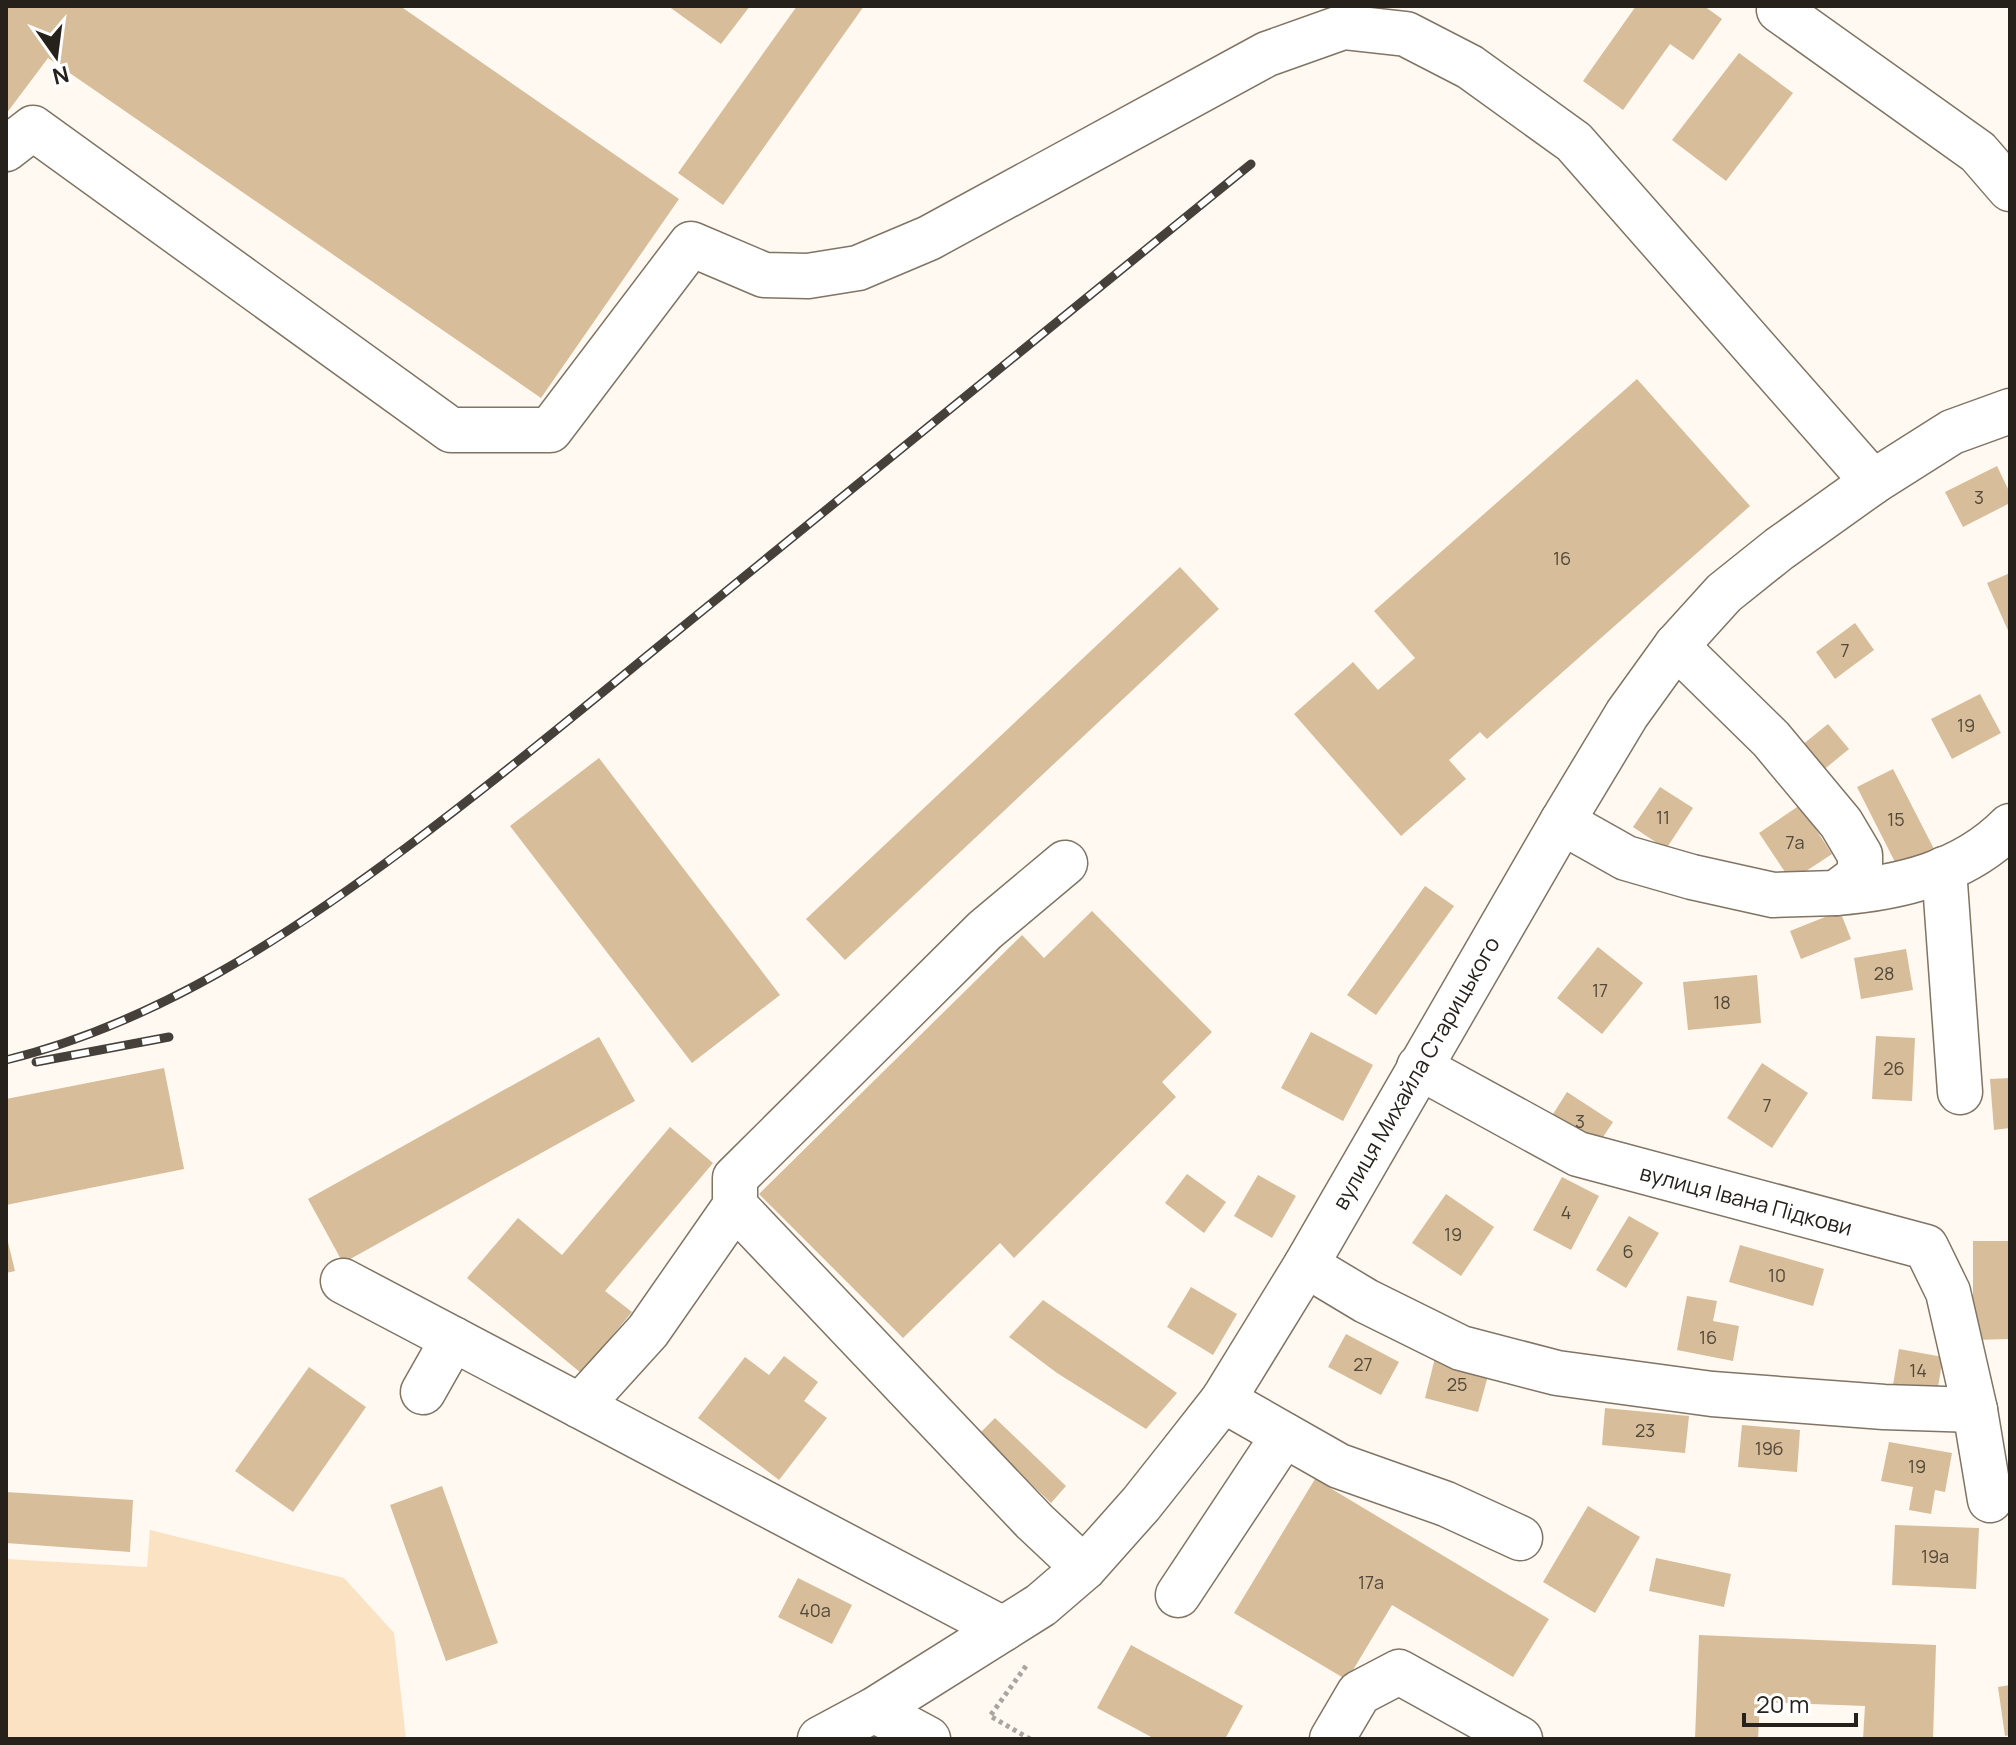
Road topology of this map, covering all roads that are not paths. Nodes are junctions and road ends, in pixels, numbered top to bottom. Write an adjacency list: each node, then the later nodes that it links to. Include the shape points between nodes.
1 (1782, 6): 3 (street, via 1779,10 1978,152)
2 (6, 149): 5 (street, via 33,128 451,430 550,430 691,244 764,275 808,276 858,268 929,238 1267,54 1343,27 1406,34 1470,67 1574,142)
3 (2010, 189)
4 (2010, 411): 5 (street, вулиця Михайла Старицького, via 1952,432)
5 (1873, 482): 6 (street, вулиця Михайла Старицького, via 1724,593)
6 (1676, 646): 7 (street, вулиця Михайла Старицького, via 1627,714); 11 (street, via 1771,739 1841,823 1860,855 1860,875)
7 (1562, 822): 11 (street, via 1626,858 1692,877 1773,895); 12 (street, вулиця Михайла Старицького)
8 (2010, 826): 10 (street, via 1992,844)
9 (1065, 863): 14 (street, via 985,930 735,1178)
10 (1944, 869): 11 (street, via 1883,889); 13 (street)
11 (1836, 893)
12 (1419, 1067): 15 (street, вулиця Михайла Старицького); 21 (street, вулиця Івана Підкови, via 1578,1154 1926,1247 1948,1292)
13 (1960, 1092)
14 (735, 1206): 20 (street, via 648,1331); 25 (street)
15 (1306, 1265): 19 (street, вулиця Михайла Старицького); 21 (street, via 1461,1348 1557,1373 1712,1394)
16 (343, 1281): 17 (street)
17 (453, 1339): 18 (street); 20 (street)
18 (423, 1392)
19 (1223, 1400): 22 (street); 25 (street, вулиця Михайла Старицького)
20 (580, 1406): 27 (street)
21 (1975, 1410): 23 (street, вулиця Івана Підкови)
22 (1284, 1435): 24 (street, via 1339,1466 1446,1504); 26 (street)
23 (1990, 1500)
24 (1520, 1538)
25 (1084, 1568): 27 (street, вулиця Михайла Старицького)
26 (1178, 1595)
27 (1003, 1629): 28 (street, вулиця Михайла Старицького)
28 (874, 1710): 29 (street, вулиця Михайла Старицького); 30 (street)
29 (820, 1739)
30 (928, 1739)
31 (1332, 1739): 32 (street, via 1359,1693 1399,1672)
32 (1520, 1739)

